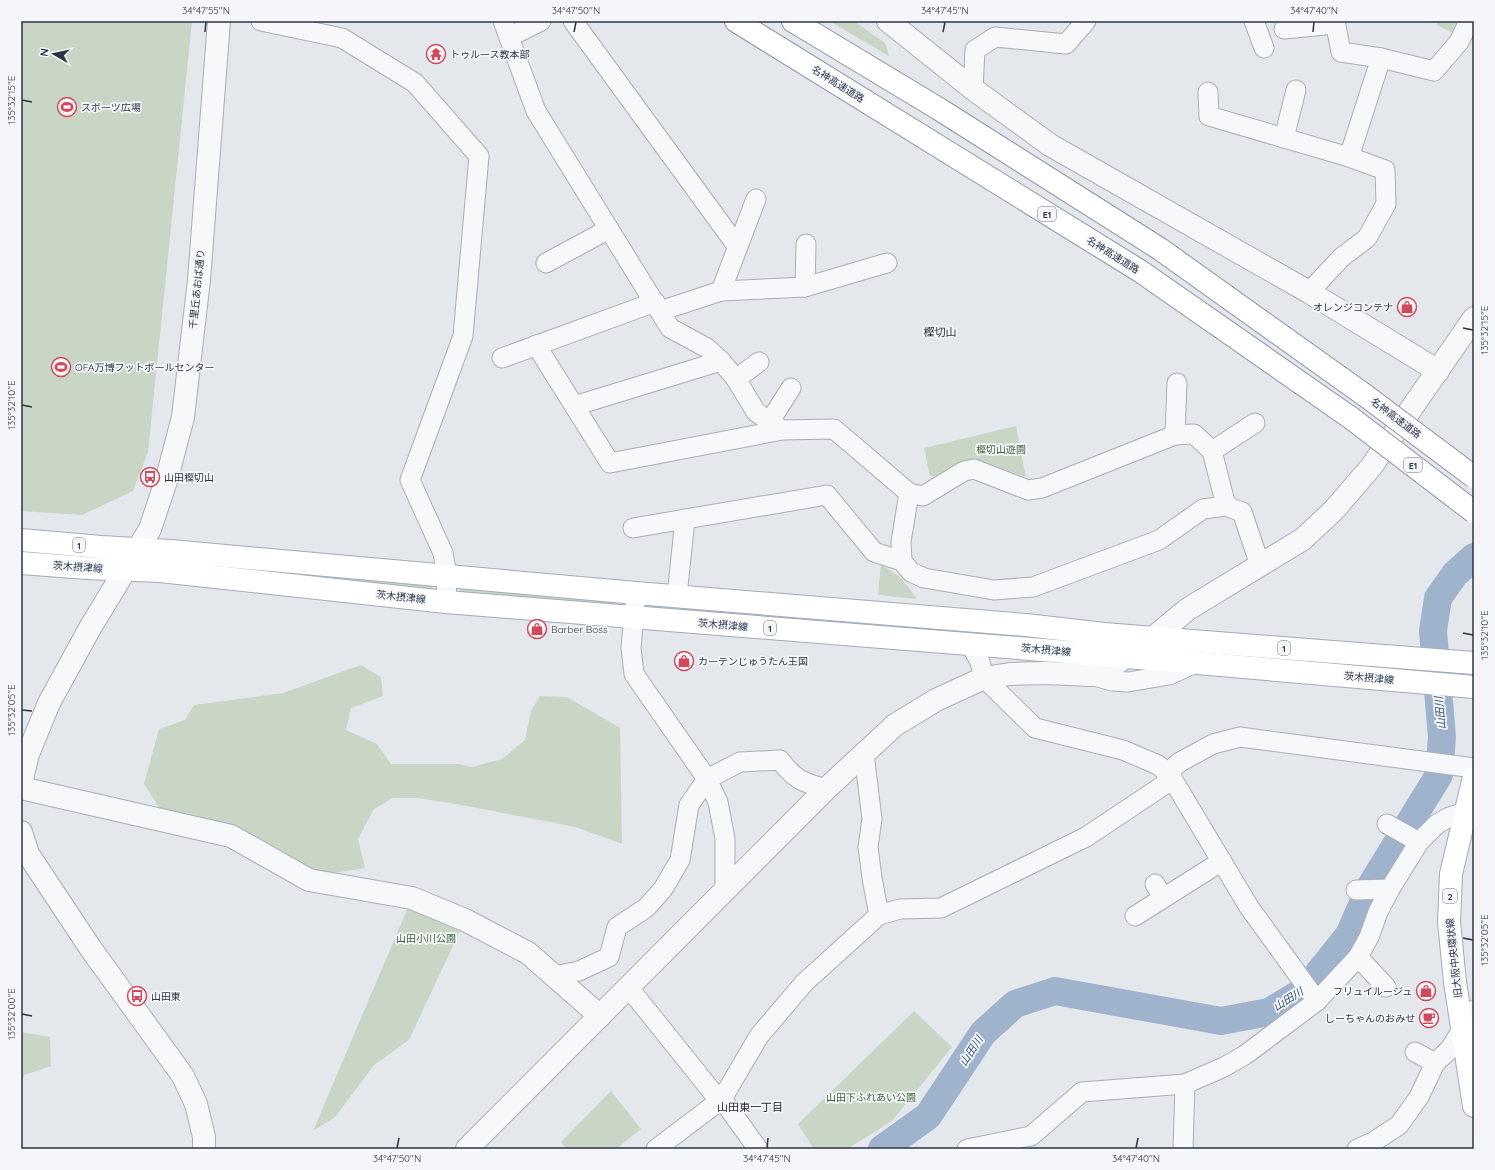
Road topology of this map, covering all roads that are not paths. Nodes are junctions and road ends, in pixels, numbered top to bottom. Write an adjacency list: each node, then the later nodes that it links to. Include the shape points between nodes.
1 (218, 21): 52 (street, 千里丘あおば通り, via 199,280 183,417 150,529)
2 (261, 21): 57 (street, via 342,38 415,83 479,156 462,336 410,480 443,553)
3 (540, 21): 12 (street)
4 (573, 21): 24 (street)
5 (736, 21): 48 (main road, 名神高速道路 / E1, bridge, via 1140,271 1351,418)
6 (792, 21): 45 (main road, 名神高速道路, bridge, via 945,113 1160,249 1366,396)
7 (1086, 21): 16 (street, via 1066,44 995,37 975,50)
8 (1254, 21): 14 (street)
9 (1469, 21): 15 (street, via 1459,42 1434,71)
10 (895, 23): 16 (street)
11 (1335, 23): 13 (street); 15 (street, via 1341,52)
12 (506, 29): 22 (street, via 536,111)
13 (1284, 29)
14 (1264, 48)
15 (1381, 58): 20 (street)
16 (972, 89): 29 (street, via 1050,145)
17 (1296, 90): 19 (street)
18 (1208, 92): 19 (street, via 1209,116)
19 (1284, 138): 20 (street)
20 (1349, 157): 29 (street, via 1385,170 1386,204 1367,238 1342,257)
21 (756, 199): 24 (street)
22 (609, 229): 25 (street); 30 (street)
23 (806, 244): 27 (street)
24 (737, 246): 28 (street)
25 (546, 263)
26 (887, 263): 27 (street)
27 (806, 287): 28 (street)
28 (721, 292): 30 (street)
29 (1309, 292): 36 (street)
30 (657, 307): 32 (street); 34 (street, via 670,328 707,348)
31 (1474, 318): 36 (street)
32 (536, 345): 33 (street); 40 (street)
33 (502, 358)
34 (721, 361): 37 (street); 40 (street)
35 (759, 362): 37 (street)
36 (1438, 371): 55 (street, via 1371,468 1334,510 1304,539)
37 (736, 379): 42 (street, via 756,412)
38 (1177, 383): 43 (street)
39 (791, 388): 42 (street)
40 (574, 406): 42 (street, via 610,463)
41 (1255, 423): 44 (street)
42 (776, 426): 46 (street, via 834,429)
43 (1176, 435): 44 (street, via 1194,434); 46 (street, via 1042,488 1028,490 974,469 964,470 924,496)
44 (1212, 451): 47 (street)
45 (1474, 477)
46 (909, 493): 53 (street, via 901,542)
47 (1226, 506): 53 (street, via 1203,509 1159,540 1033,587 994,590 924,578 911,572); 55 (street, via 1242,512)
48 (1474, 512)
49 (685, 519): 50 (street); 53 (street, via 827,495 874,552); 59 (street)
50 (632, 528)
51 (21, 540): 52 (main road, 1)
52 (138, 549): 56 (street, 千里丘あおば通り); 57 (main road, 1)
53 (902, 561)
54 (21, 563): 56 (main road, 茨木摂津線 / 1)
55 (1260, 565): 62 (street, via 1188,609)
56 (125, 570): 60 (main road, 茨木摂津線 / 1, via 160,571); 75 (street, 千里丘あおば通り, via 49,704 28,754)
57 (447, 576): 58 (main road, 1); 60 (street)
58 (636, 593): 59 (main road, 1); 61 (street)
59 (677, 596): 62 (main road, 1)
60 (446, 602): 61 (main road, 茨木摂津線 / 1)
61 (633, 617): 63 (main road, 茨木摂津線 / 1); 74 (street, via 631,648 634,674)
62 (1153, 638): 64 (street); 65 (main road, 1)
63 (970, 644): 64 (main road, 茨木摂津線 / 1); 68 (street, via 980,662)
64 (1127, 657): 66 (main road, 茨木摂津線 / 1); 67 (street, via 1108,669)
65 (1468, 662)
66 (1195, 663): 67 (street, via 1169,675 1128,682 1112,682); 69 (main road, 茨木摂津線 / 1)
67 (1091, 675): 68 (street, via 1024,673)
68 (984, 678): 70 (street, via 936,700 895,725); 72 (street, via 1035,728 1123,750 1158,765)
69 (1467, 686)
70 (864, 754): 77 (street); 86 (street, via 872,819 868,847)
71 (1474, 768): 72 (street, via 1240,737 1206,747 1180,762)
72 (1170, 775): 82 (street); 86 (street, via 1164,785 1086,837 941,908 900,909)
73 (1474, 777): 78 (main road, 旧大阪中央環状線 / 2)
74 (707, 779): 77 (street, via 740,762 780,760 791,774); 84 (street, via 718,802 725,839); 89 (street, via 689,805 680,860 663,889 646,908 617,927 610,957 579,971)
75 (21, 783)
76 (21, 788): 89 (street, via 231,836 309,880 412,898 465,920 528,953)
77 (826, 790): 84 (street)
78 (1470, 802): 81 (street, via 1437,824); 94 (main road, 旧大阪中央環状線 / 2, via 1451,874 1449,922 1455,982)
79 (1388, 824): 81 (street)
80 (21, 832): 100 (street, via 28,854 86,943 183,1076 196,1104 204,1137)
81 (1419, 842): 83 (street)
82 (1222, 861): 87 (street, via 1159,891); 92 (street, via 1250,907)
83 (1390, 889): 85 (street); 88 (street)
84 (725, 890): 91 (street)
85 (1356, 890)
86 (879, 915): 99 (street, via 804,983 759,1036)
87 (1135, 916)
88 (1358, 957): 90 (street); 92 (street)
89 (554, 976): 93 (street)
90 (1386, 986)
91 (628, 988): 93 (street); 99 (street, via 714,1094)
92 (1317, 1001): 97 (street, via 1244,1055)
93 (600, 1016): 101 (street)
94 (1468, 1018): 96 (street, via 1450,1049); 98 (main road, 旧大阪中央環状線 / 2)
95 (1415, 1052): 96 (street)
96 (1435, 1063): 106 (street, via 1418,1097 1399,1125)
97 (1185, 1084): 104 (street, via 1082,1092 1031,1136); 105 (street)
98 (1473, 1097)
99 (722, 1099): 102 (street); 103 (street)
100 (204, 1149)
101 (467, 1149)
102 (656, 1149)
103 (758, 1149)
104 (967, 1149)
105 (1183, 1149)
106 (1358, 1149)

